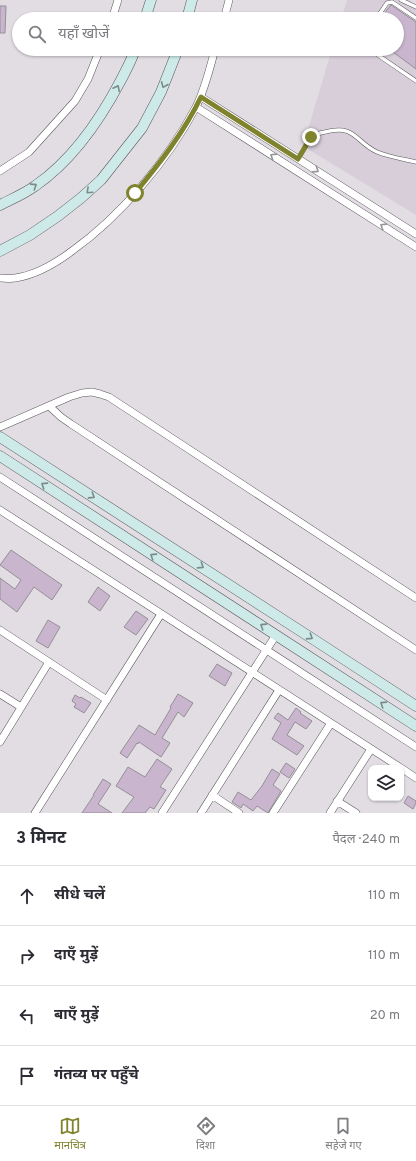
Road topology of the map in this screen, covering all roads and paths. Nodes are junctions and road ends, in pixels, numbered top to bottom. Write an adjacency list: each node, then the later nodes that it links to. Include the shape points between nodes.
1 (118, 0): 7 (street)
2 (151, 0): 8 (street)
3 (192, 0): 9 (street)
4 (229, 0): 10 (street)
5 (401, 0): 6 (lane)
6 (416, 7)
7 (114, 12)
8 (147, 12)
9 (189, 12)
10 (226, 12)
11 (381, 12): 12 (lane, via 387,3 392,2)
12 (416, 18)
13 (97, 56): 23 (street, via 88,79 74,101 30,152)
14 (133, 56): 24 (street, one-way to 14, via 34,187 72,153 113,94)
15 (176, 56): 27 (street, one-way to 27, via 142,128 101,180 58,216)
16 (213, 56): 19 (street)
17 (379, 56): 18 (lane)
18 (416, 81)
19 (201, 97): 20 (street); 21 (street)
20 (196, 107): 26 (street, one-way to 20); 28 (street, via 154,171 100,230 49,266 32,274)
21 (298, 159): 22 (lane, via 313,135 343,130 351,132 376,151); 25 (street, one-way to 25)
22 (416, 162)
23 (0, 171)
24 (0, 206)
25 (416, 234)
26 (416, 247)
27 (0, 251)
28 (0, 278)
29 (49, 406): 30 (street); 35 (street, via 82,393 92,392 109,397); 40 (street, via 71,424)
30 (0, 427)
31 (0, 437): 46 (street, one-way to 46)
32 (0, 456): 38 (street, one-way to 32)
33 (0, 476): 39 (street)
34 (0, 510): 36 (street)
35 (416, 598)
36 (161, 614): 42 (street); 45 (street)
37 (0, 630): 41 (street)
38 (276, 635): 39 (street); 49 (street, one-way to 38)
39 (266, 650): 42 (street); 51 (street)
40 (416, 650)
41 (49, 662): 45 (street); 47 (street)
42 (252, 672): 43 (street); 59 (street)
43 (279, 690): 48 (street); 56 (street)
44 (0, 694): 47 (street)
45 (107, 700): 58 (street)
46 (416, 706)
47 (21, 707): 50 (street)
48 (331, 723): 52 (street); 62 (street)
49 (416, 726)
50 (0, 742)
51 (416, 747)
52 (371, 749): 53 (street); 57 (street)
53 (396, 765)
54 (404, 770): 55 (street)
55 (416, 778)
56 (212, 795): 60 (street); 61 (street)
57 (337, 801): 63 (street); 64 (street)
58 (35, 813)
59 (162, 813)
60 (201, 813)
61 (239, 813)
62 (274, 813)
63 (330, 813)
64 (356, 813)

